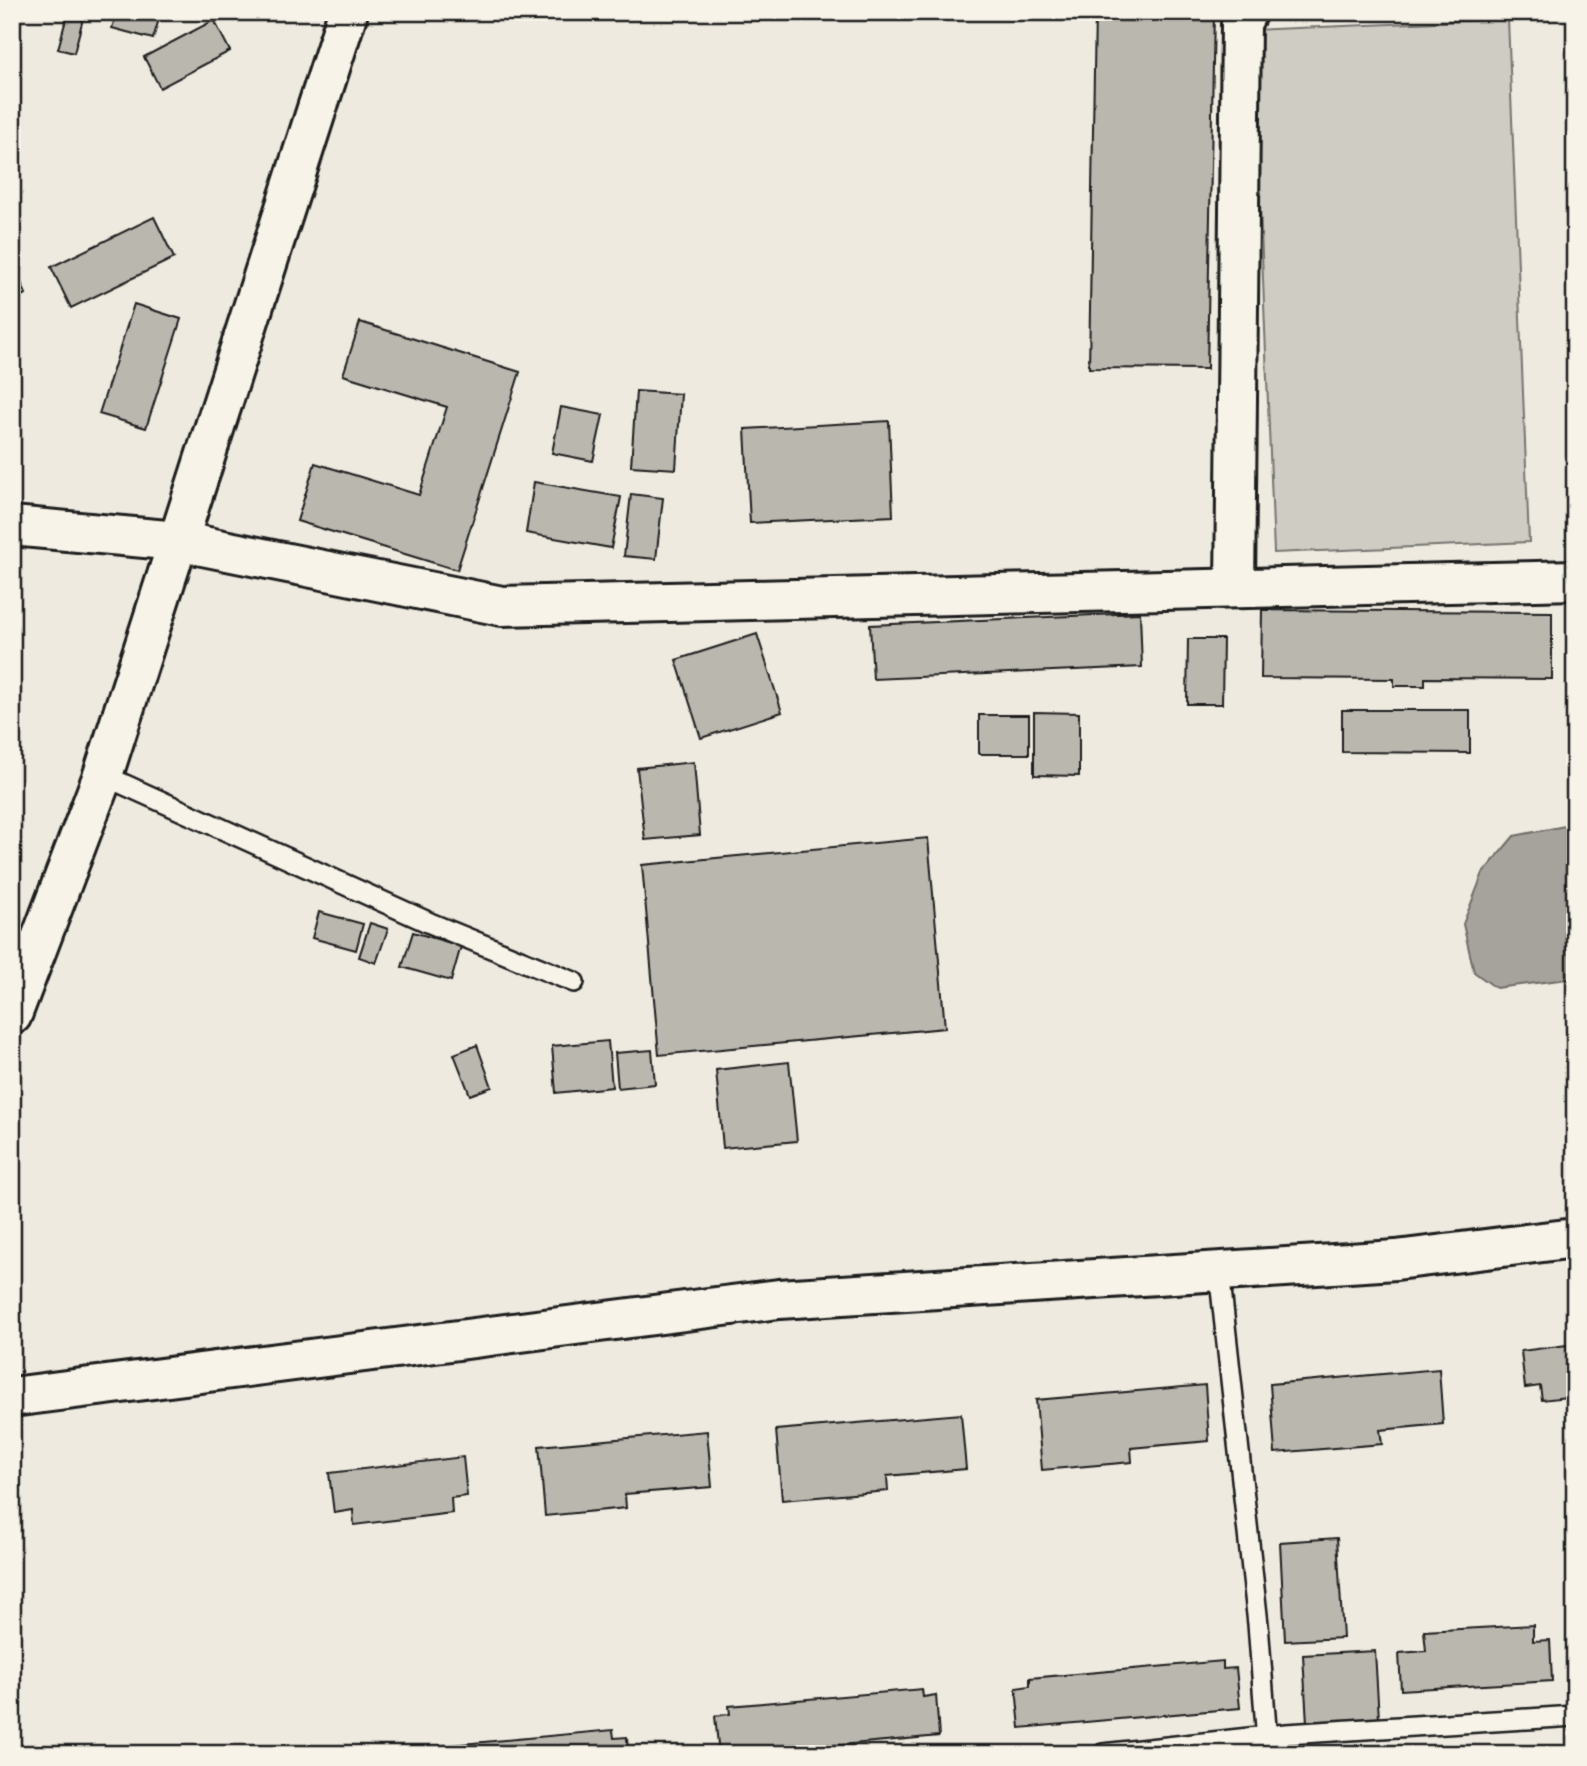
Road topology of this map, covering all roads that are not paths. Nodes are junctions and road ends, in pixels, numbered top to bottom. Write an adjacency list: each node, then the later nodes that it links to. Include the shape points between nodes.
1 (348, 12): 4 (street)
2 (1247, 12): 6 (street, via 1241,23)
3 (12, 526): 4 (street)
4 (178, 541): 6 (street, via 502,607); 7 (street)
5 (1575, 580): 6 (street)
6 (1235, 588)
7 (103, 775): 8 (lane, via 430,923); 9 (street)
8 (574, 982)
9 (12, 1015)
10 (1575, 1238): 11 (street, via 1396,1260)
11 (1219, 1271): 12 (street, via 779,1299); 15 (lane)
12 (12, 1397)
13 (1575, 1716): 14 (lane, via 1286,1734)
14 (1103, 1754)
15 (1268, 1754)

